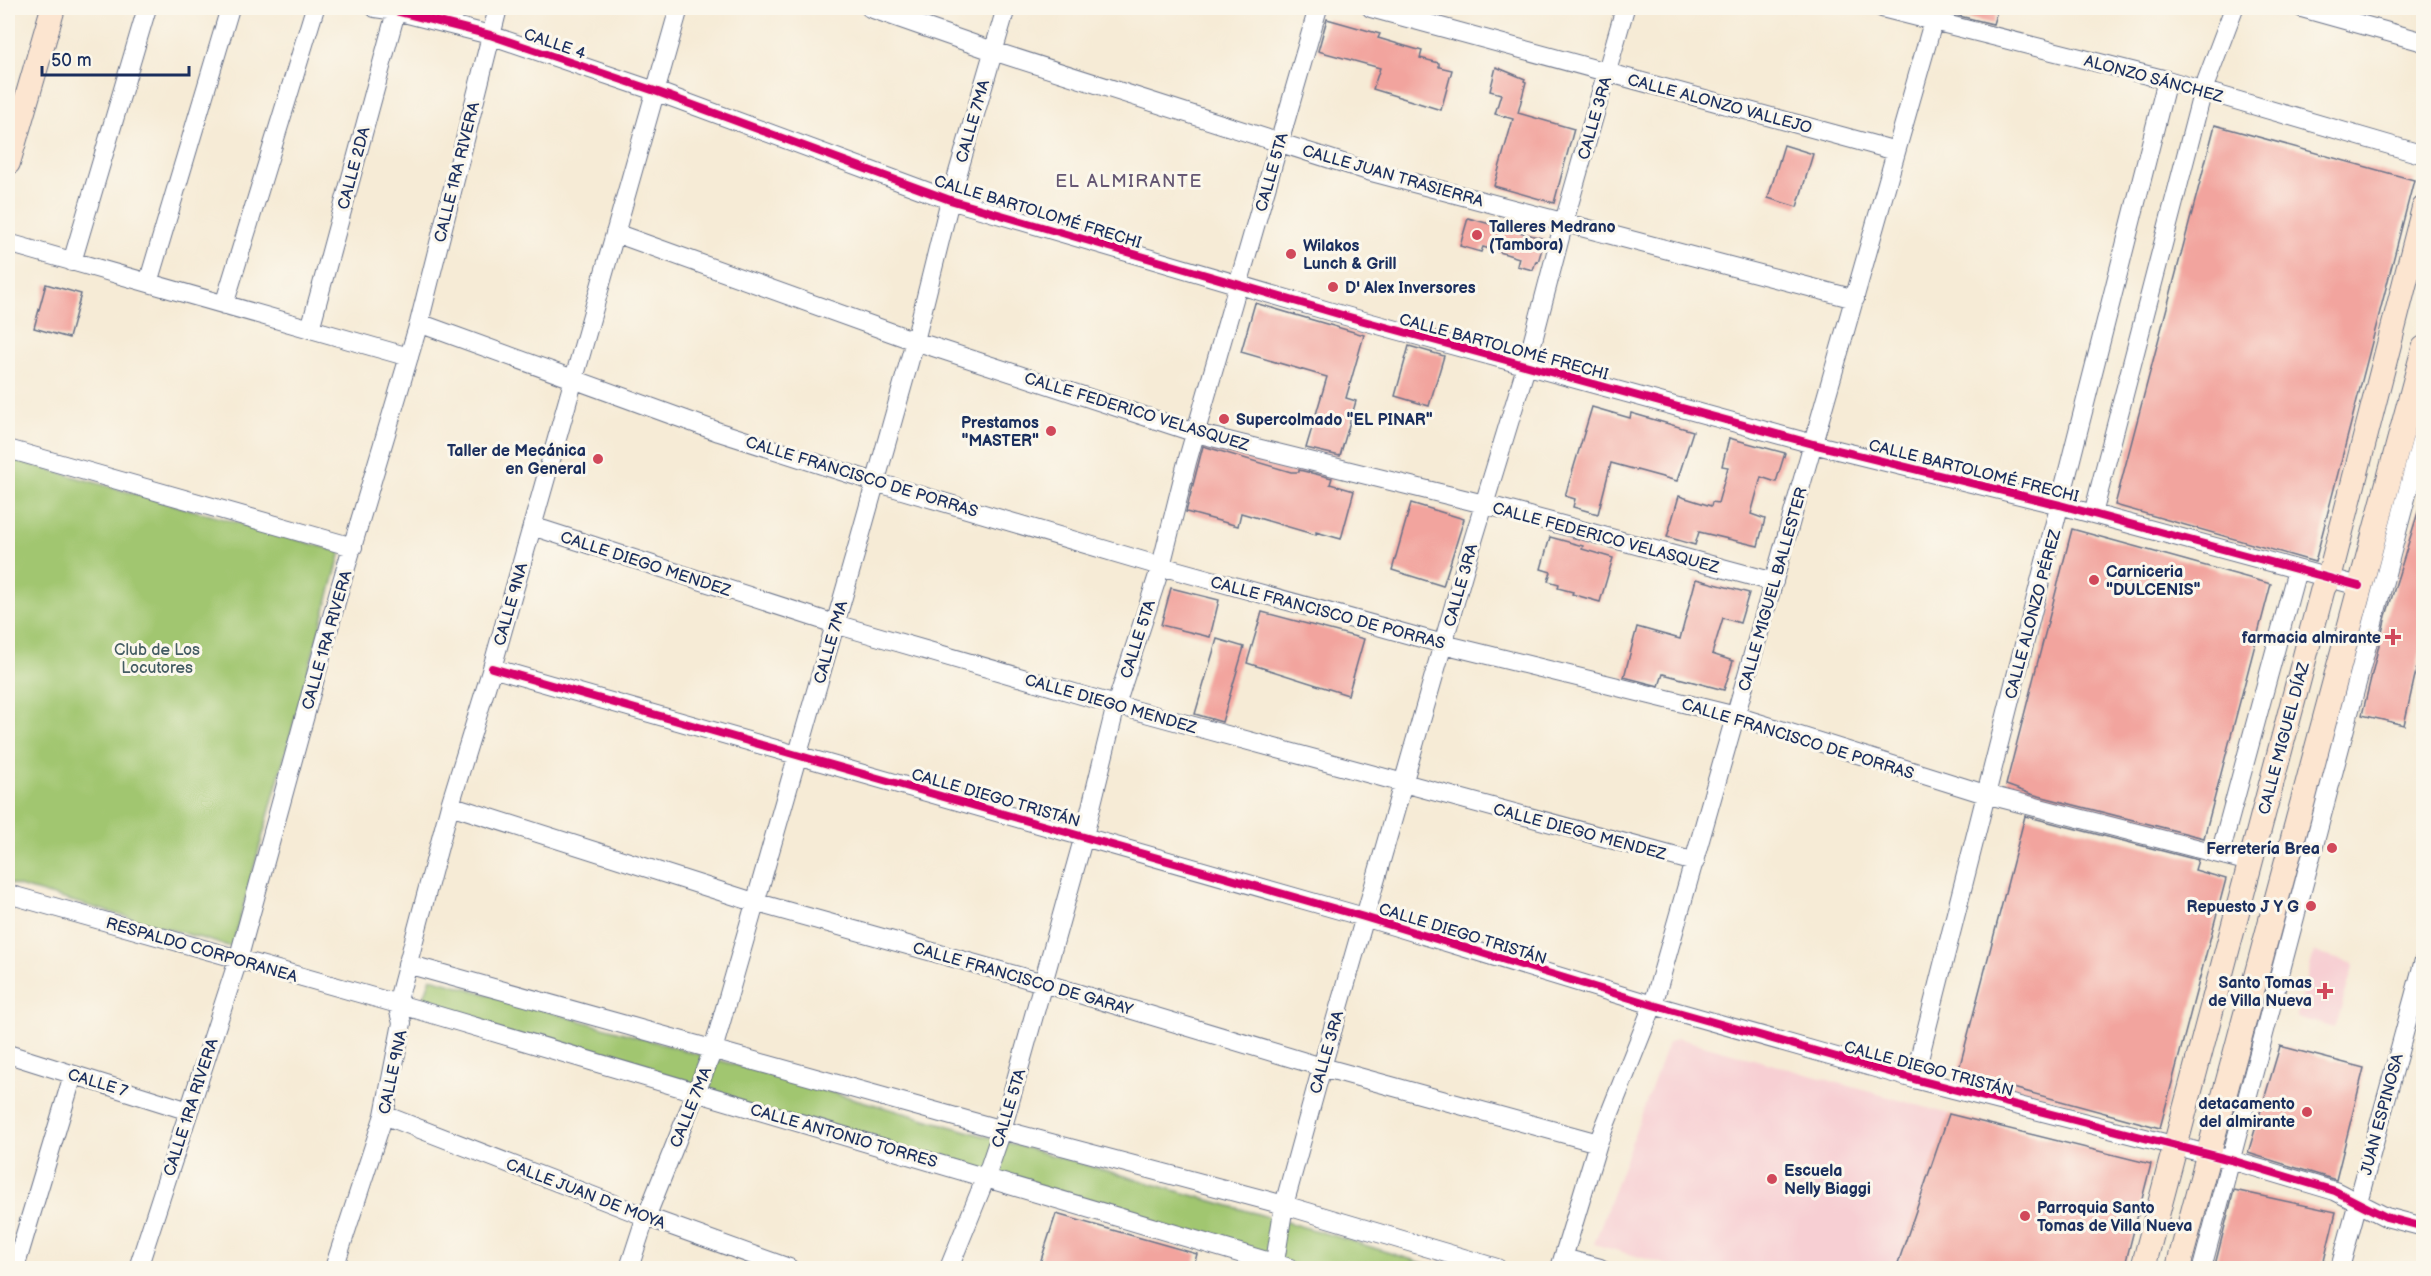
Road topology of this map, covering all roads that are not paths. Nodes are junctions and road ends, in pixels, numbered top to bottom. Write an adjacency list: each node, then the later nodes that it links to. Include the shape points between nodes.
1 (52, 8): 28 (street)
2 (147, 8): 34 (street)
3 (230, 8): 35 (street)
4 (315, 8): 38 (street)
5 (375, 8): 16 (street, CALLE 4)
6 (498, 8): 18 (street, CALLE 1RA RIVERA)
7 (679, 8): 24 (street, CALLE 9NA)
8 (870, 8): 20 (street, CALLE JUAN TRASIERRA)
9 (1006, 8): 20 (street, CALLE 7MA)
10 (1318, 8): 25 (street, CALLE 5TA)
11 (1371, 8): 21 (street, CALLE ALONZO VALLEJO)
12 (1625, 8): 21 (street, CALLE 3RA)
13 (1882, 8): 17 (street, ALONZO SÁNCHEZ)
14 (2234, 8): 23 (street)
15 (2302, 8): 19 (street)
16 (396, 9): 18 (street, CALLE 4); 40 (street, CALLE 2DA)
17 (1935, 15): 22 (street, ALONZO SÁNCHEZ); 26 (street, CALLE MIGUEL BALLESTER)
18 (490, 35): 24 (street, CALLE 4); 39 (street, CALLE 1RA RIVERA)
19 (2424, 42)
20 (993, 51): 25 (street, CALLE JUAN TRASIERRA); 29 (street, CALLE 7MA)
21 (1608, 73): 26 (street, CALLE ALONZO VALLEJO); 31 (street, CALLE 3RA)
22 (2167, 80): 23 (street, ALONZO SÁNCHEZ); 52 (street, CALLE ALONZO PÉREZ)
23 (2203, 90): 27 (street, ALONZO SÁNCHEZ); 53 (street)
24 (655, 91): 29 (street, CALLE BARTOLOMÉ FRECHI); 32 (street, CALLE 9NA)
25 (1280, 142): 31 (street, CALLE JUAN TRASIERRA, via 1368,171); 36 (street, CALLE 5TA)
26 (1896, 150): 37 (street, CALLE MIGUEL BALLESTER)
27 (2424, 155)
28 (8, 164)
29 (950, 200): 36 (street, CALLE BARTOLOMÉ FRECHI); 41 (street, CALLE 7MA)
30 (2424, 208): 58 (street, CALLE MIGUEL DÍAZ)
31 (1564, 222): 37 (street, CALLE JUAN TRASIERRA); 44 (street, CALLE 3RA)
32 (615, 233): 41 (street, CALLE FEDERICO VELASQUEZ); 45 (street, CALLE 9NA)
33 (8, 243): 34 (street)
34 (72, 262): 35 (street)
35 (148, 283): 38 (street)
36 (1240, 285): 44 (street, CALLE BARTOLOMÉ FRECHI); 47 (street, CALLE 5TA)
37 (1855, 299): 48 (street, CALLE MIGUEL BALLESTER)
38 (224, 305): 40 (street)
39 (419, 323): 43 (street, CALLE 1RA RIVERA); 45 (street, CALLE FRANCISCO DE PORRAS)
40 (310, 329): 43 (street)
41 (915, 341): 47 (street, CALLE FEDERICO VELASQUEZ); 50 (street, CALLE 7MA)
42 (2424, 348): 60 (street)
43 (409, 357): 55 (street, CALLE 1RA RIVERA)
44 (1526, 367): 48 (street, CALLE BARTOLOMÉ FRECHI); 51 (street, CALLE 3RA)
45 (574, 378): 50 (street, CALLE FRANCISCO DE PORRAS, via 719,432); 54 (street, CALLE 9NA)
46 (2424, 430): 94 (street)
47 (1196, 433): 51 (street, CALLE FEDERICO VELASQUEZ); 56 (street, CALLE 5TA)
48 (1813, 444): 52 (street, CALLE BARTOLOMÉ FRECHI); 59 (street, CALLE MIGUEL BALLESTER)
49 (8, 449): 55 (street)
50 (875, 482): 56 (street, CALLE FRANCISCO DE PORRAS); 61 (street, CALLE 7MA)
51 (1484, 504): 59 (street, CALLE FEDERICO VELASQUEZ); 62 (street, CALLE 3RA)
52 (2060, 505): 53 (street, CALLE BARTOLOMÉ FRECHI); 68 (street, CALLE ALONZO PÉREZ)
53 (2093, 514): 57 (street, CALLE BARTOLOMÉ FRECHI)
54 (532, 526): 61 (street, CALLE DIEGO MENDEZ); 63 (street, CALLE 9NA)
55 (353, 547): 77 (street, CALLE 1RA RIVERA)
56 (1161, 566): 62 (street, CALLE FRANCISCO DE PORRAS); 64 (street, CALLE 5TA)
57 (2297, 570): 58 (street, CALLE BARTOLOMÉ FRECHI); 71 (street)
58 (2329, 578): 60 (street, CALLE BARTOLOMÉ FRECHI); 73 (street, CALLE MIGUEL DÍAZ, via 2322,588)
59 (1774, 582): 65 (street, CALLE MIGUEL BALLESTER)
60 (2359, 586): 94 (street)
61 (835, 624): 64 (street, CALLE DIEGO MENDEZ); 66 (street, CALLE 7MA)
62 (1443, 644): 65 (street, CALLE FRANCISCO DE PORRAS); 67 (street, CALLE 3RA)
63 (492, 668): 66 (street, CALLE DIEGO TRISTÁN); 69 (street, CALLE 9NA)
64 (1116, 705): 67 (street, CALLE DIEGO MENDEZ); 70 (street, CALLE 5TA)
65 (1737, 716): 68 (street, CALLE FRANCISCO DE PORRAS); 72 (street, CALLE MIGUEL BALLESTER)
66 (796, 754): 70 (street, CALLE DIEGO TRISTÁN); 75 (street, CALLE 7MA)
67 (1403, 783): 72 (street, CALLE DIEGO MENDEZ); 76 (street, CALLE 3RA)
68 (1985, 794): 71 (street, CALLE FRANCISCO DE PORRAS); 87 (street, CALLE ALONZO PÉREZ)
69 (450, 805): 75 (street, CALLE FRANCISCO DE GARAY); 79 (street, CALLE 9NA)
70 (1084, 836): 76 (street, CALLE DIEGO TRISTÁN); 80 (street, CALLE 5TA)
71 (2220, 854): 73 (street, CALLE FRANCISCO DE PORRAS)
72 (1695, 862): 82 (street, CALLE MIGUEL BALLESTER)
73 (2250, 862): 93 (street, CALLE MIGUEL DÍAZ)
74 (8, 894): 77 (street, RESPALDO CORPORANEA)
75 (754, 902): 80 (street, CALLE FRANCISCO DE GARAY); 83 (street, CALLE 7MA)
76 (1364, 917): 82 (street, CALLE DIEGO TRISTÁN); 85 (street, CALLE 3RA)
77 (238, 960): 81 (street, RESPALDO CORPORANEA); 89 (street, CALLE 1RA RIVERA)
78 (2424, 960): 96 (street, JUAN ESPINOSA)
79 (407, 964): 81 (street, CALLE 9NA); 83 (street)
80 (1043, 983): 85 (street, CALLE FRANCISCO DE GARAY); 91 (street, CALLE 5TA)
81 (397, 1004): 88 (street, CALLE ANTONIO TORRES); 90 (street, CALLE 9NA, via 402,1023)
82 (1653, 1005): 87 (street, CALLE DIEGO TRISTÁN); 92 (street, CALLE MIGUEL BALLESTER)
83 (713, 1050): 88 (street, CALLE 7MA); 91 (street)
84 (8, 1054): 86 (street, CALLE 7)
85 (1322, 1066): 92 (street, CALLE FRANCISCO DE GARAY); 97 (street, CALLE 3RA)
86 (74, 1075): 89 (street, CALLE 7); 102 (street)
87 (1914, 1079): 93 (street, CALLE DIEGO TRISTÁN)
88 (695, 1092): 95 (street, CALLE ANTONIO TORRES); 98 (street, CALLE 7MA)
89 (189, 1111): 103 (street, CALLE 1RA RIVERA)
90 (384, 1115): 98 (street, CALLE JUAN DE MOYA); 104 (street, CALLE 9NA)
91 (1002, 1130): 95 (street, CALLE 5TA); 97 (street)
92 (1598, 1143): 100 (street, CALLE MIGUEL BALLESTER)
93 (2175, 1146): 94 (street, CALLE DIEGO TRISTÁN); 110 (street, CALLE MIGUEL DÍAZ)
94 (2220, 1157): 96 (street, CALLE DIEGO TRISTÁN, via 2335,1191); 111 (street); 112 (street)
95 (986, 1177): 101 (street, CALLE ANTONIO TORRES); 107 (street, CALLE 5TA)
96 (2357, 1202): 99 (street, CALLE DIEGO TRISTÁN, via 2386,1217); 113 (street, JUAN ESPINOSA)
97 (1284, 1205): 101 (street, CALLE 3RA); 108 (street)
98 (647, 1216): 105 (street, CALLE 7MA); 106 (street, CALLE JUAN DE MOYA)
99 (2424, 1227)
100 (1561, 1264): 109 (street)
101 (1280, 1267)
102 (15, 1269)
103 (138, 1269)
104 (334, 1269)
105 (629, 1269)
106 (789, 1269)
107 (949, 1269)
108 (1497, 1269)
109 (1600, 1269)
110 (2143, 1269)
111 (2178, 1269)
112 (2202, 1269)
113 (2340, 1269)

